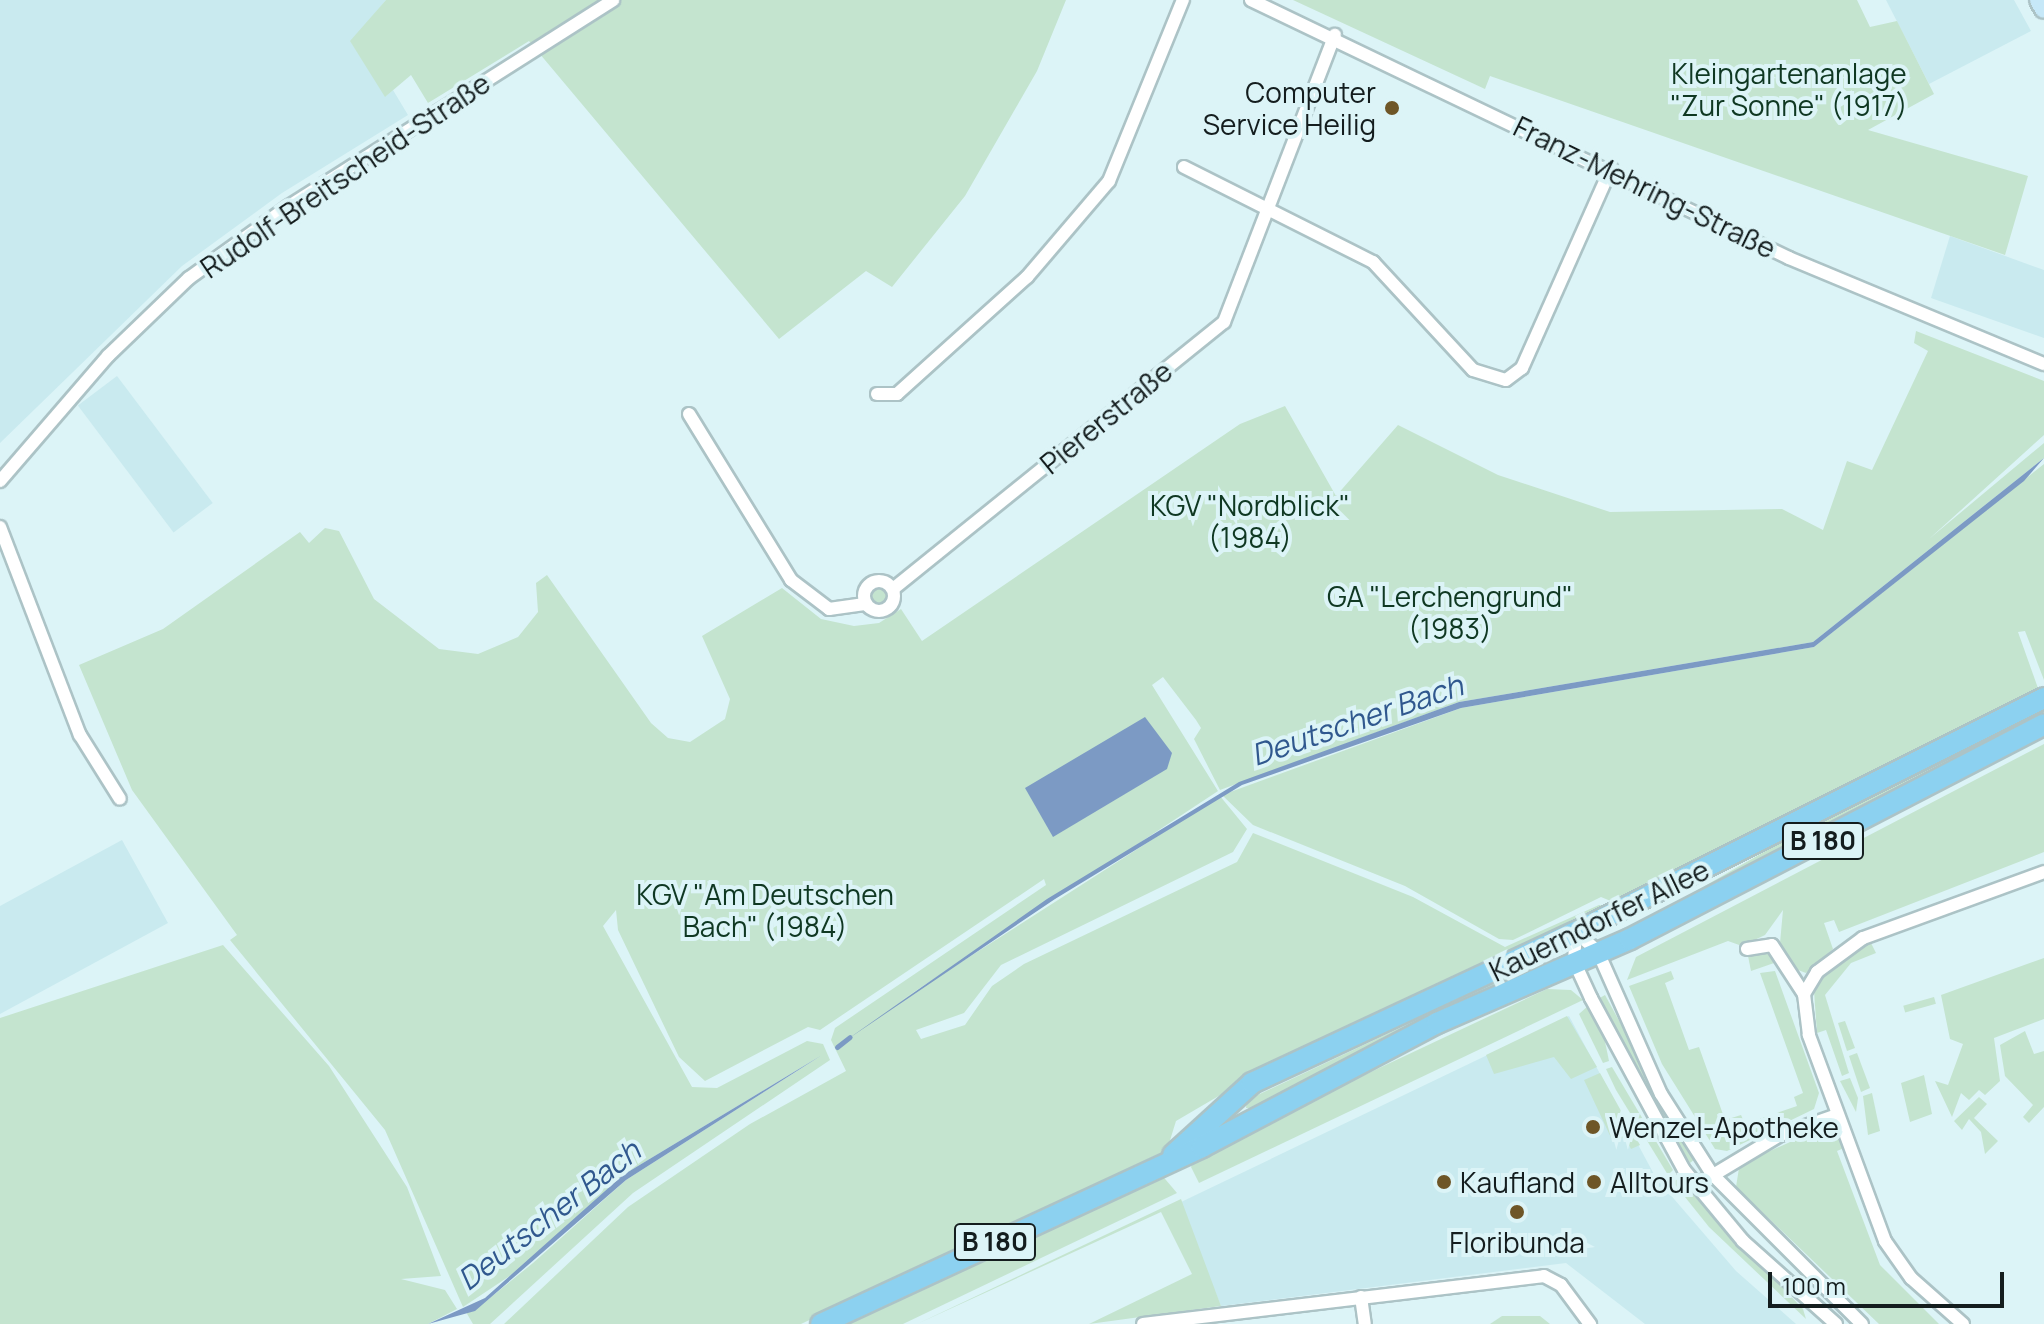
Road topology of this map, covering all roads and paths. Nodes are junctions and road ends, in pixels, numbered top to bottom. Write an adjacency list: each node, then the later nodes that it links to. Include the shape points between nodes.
1 (613, 0): 13 (street, Rudolf-Breitscheid-Straße, via 289,206 189,278 108,356)
2 (1183, 0): 11 (street, via 1109,181 1027,277 897,394)
3 (1251, 0): 6 (street, Franz-Mehring-Straße)
4 (2039, 0): 5 (main road)
5 (2044, 9)
6 (1335, 35): 8 (street, Franz-Mehring-Straße); 9 (street, Piererstraße)
7 (1184, 167): 9 (street)
8 (1611, 168): 9 (street, via 1522,368 1506,380 1473,370 1373,262); 10 (street, Franz-Mehring-Straße, via 1789,258)
9 (1270, 209): 15 (street, Piererstraße, via 1224,322)
10 (2044, 364)
11 (877, 394)
12 (689, 414): 16 (street, Piererstraße, via 791,580 829,609)
13 (0, 481)
14 (0, 527): 19 (street, via 80,735)
15 (893, 589): 16 (street, Piererstraße, via 886,610); 16 (street, Piererstraße, via 874,581)
16 (865, 604)
17 (2044, 698): 21 (main road, Kauerndorfer Allee / B 180)
18 (2044, 724): 23 (main road, Kauerndorfer Allee / B 180)
19 (120, 799)
20 (2044, 872): 25 (street, via 1863,938 1817,972)
21 (1576, 932): 23 (street); 24 (street); 27 (main road, Kauerndorfer Allee / B 180, via 1252,1083)
22 (1747, 949): 25 (street, via 1772,945)
23 (1598, 952): 24 (main road, Kauerndorfer Allee / B 180); 28 (street, via 1661,1094)
24 (1574, 961): 27 (main road, Kauerndorfer Allee / B 180); 29 (street, via 1630,1077)
25 (1804, 994): 26 (street, via 1809,1035)
26 (1837, 1115): 28 (street, via 1780,1135); 37 (street, via 1890,1250)
27 (1168, 1160): 31 (main road, Kauerndorfer Allee / B 180)
28 (1712, 1174): 29 (street); 36 (street)
29 (1695, 1186): 35 (street, via 1766,1264)
30 (1361, 1297): 32 (street); 33 (street); 34 (street, via 1544,1276 1561,1285)
31 (821, 1324)
32 (1143, 1324)
33 (1365, 1324)
34 (1590, 1324)
35 (1836, 1324)
36 (1862, 1324)
37 (1963, 1324)

